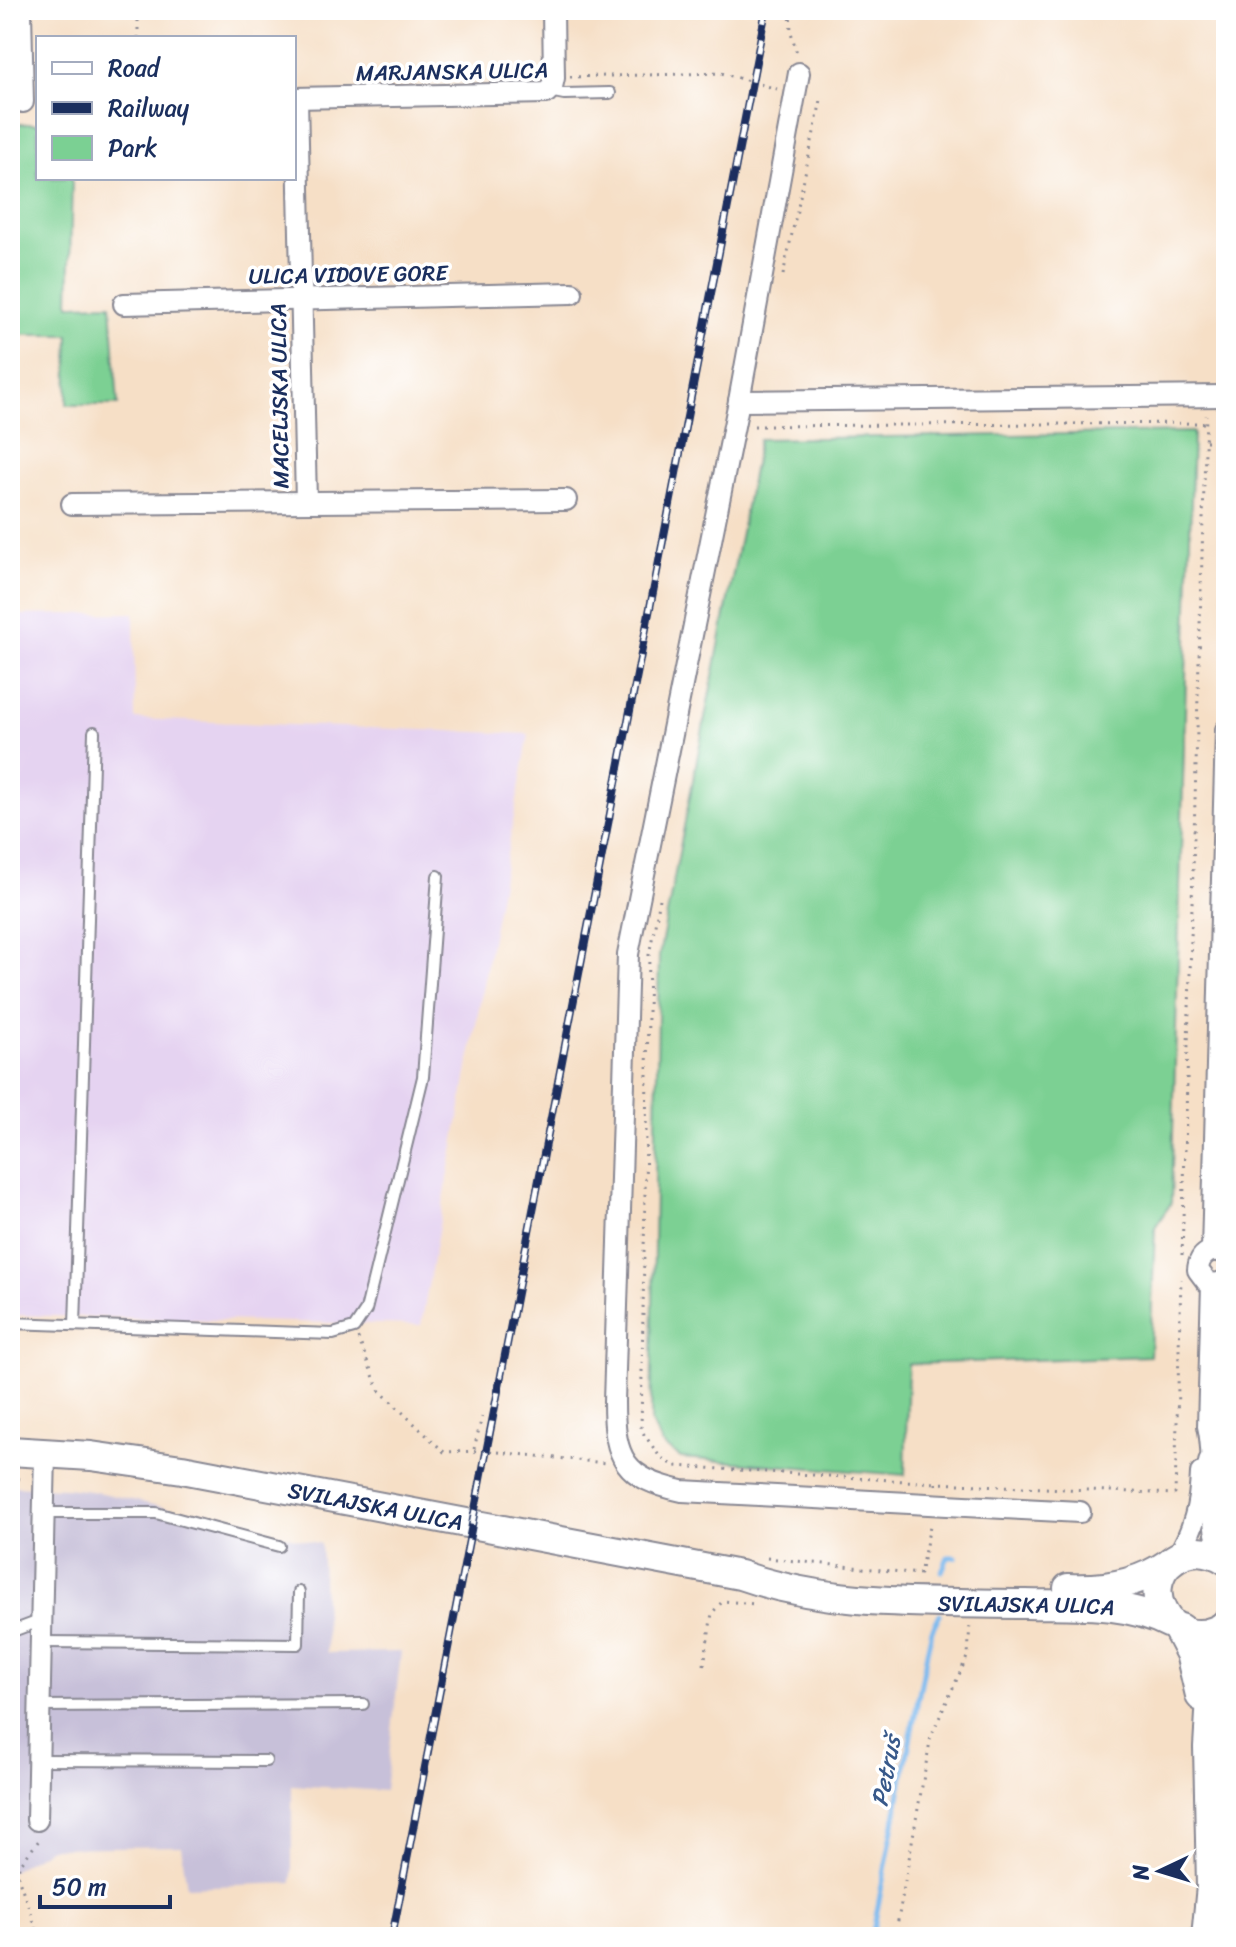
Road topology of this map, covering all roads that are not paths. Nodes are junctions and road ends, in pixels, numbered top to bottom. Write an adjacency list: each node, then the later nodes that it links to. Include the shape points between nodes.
1 (21, 10): 7 (street)
2 (553, 10): 4 (street)
3 (799, 73): 13 (street)
4 (552, 84): 5 (lane, MARJANSKA ULICA, via 564,94); 6 (street, MARJANSKA ULICA, via 538,95)
5 (610, 93)
6 (296, 98)
7 (24, 102)
8 (296, 132): 10 (street, MACELJSKA ULICA)
9 (572, 293): 10 (street, ULICA VIDOVE GORE)
10 (301, 300): 11 (street, ULICA VIDOVE GORE); 15 (street, MACELJSKA ULICA)
11 (124, 304)
12 (1217, 396): 13 (street)
13 (747, 400): 30 (street, via 628,954 614,1402 617,1448 626,1464 648,1482 682,1491)
14 (566, 500): 15 (street, MACELJSKA ULICA)
15 (306, 502): 16 (street, MACELJSKA ULICA)
16 (72, 504)
17 (1226, 730): 19 (street)
18 (94, 732): 24 (lane)
19 (1225, 824): 21 (street)
20 (438, 876): 24 (lane, via 423,1077 366,1310 354,1328 333,1334)
21 (1219, 1252): 22 (street, via 1200,1259 1198,1270 1203,1279)
22 (1219, 1282): 25 (street)
23 (10, 1323): 24 (lane)
24 (75, 1325)
25 (1208, 1426): 28 (street); 33 (street, via 1198,1508)
26 (10, 1451): 27 (main road, SVILAJSKA ULICA)
27 (45, 1452): 31 (street); 35 (main road, SVILAJSKA ULICA, via 182,1469)
28 (1213, 1463): 29 (main road); 34 (street, via 1215,1535)
29 (1226, 1503)
30 (1080, 1512)
31 (44, 1513): 32 (lane, via 156,1513); 37 (street)
32 (279, 1546)
33 (1173, 1560): 34 (main road, via 1199,1551); 35 (main road, SVILAJSKA ULICA, via 1139,1580 1085,1589); 39 (main road, via 1157,1596 1161,1612)
34 (1226, 1560)
35 (740, 1575): 39 (main road, SVILAJSKA ULICA, via 828,1597 1108,1607 1156,1616)
36 (299, 1592): 41 (lane, via 298,1644)
37 (42, 1620): 40 (lane); 41 (street)
38 (1226, 1626): 39 (main road, via 1205,1635); 44 (main road, via 1216,1647)
39 (1175, 1627): 44 (main road, via 1197,1668)
40 (10, 1632)
41 (41, 1642): 43 (street)
42 (363, 1704): 43 (lane)
43 (40, 1706): 45 (street)
44 (1210, 1747): 48 (main road)
45 (39, 1760): 46 (lane); 47 (street)
46 (266, 1761)
47 (37, 1820)
48 (1213, 1886): 49 (main road); 50 (main road)
49 (1208, 1937)
50 (1222, 1937)

